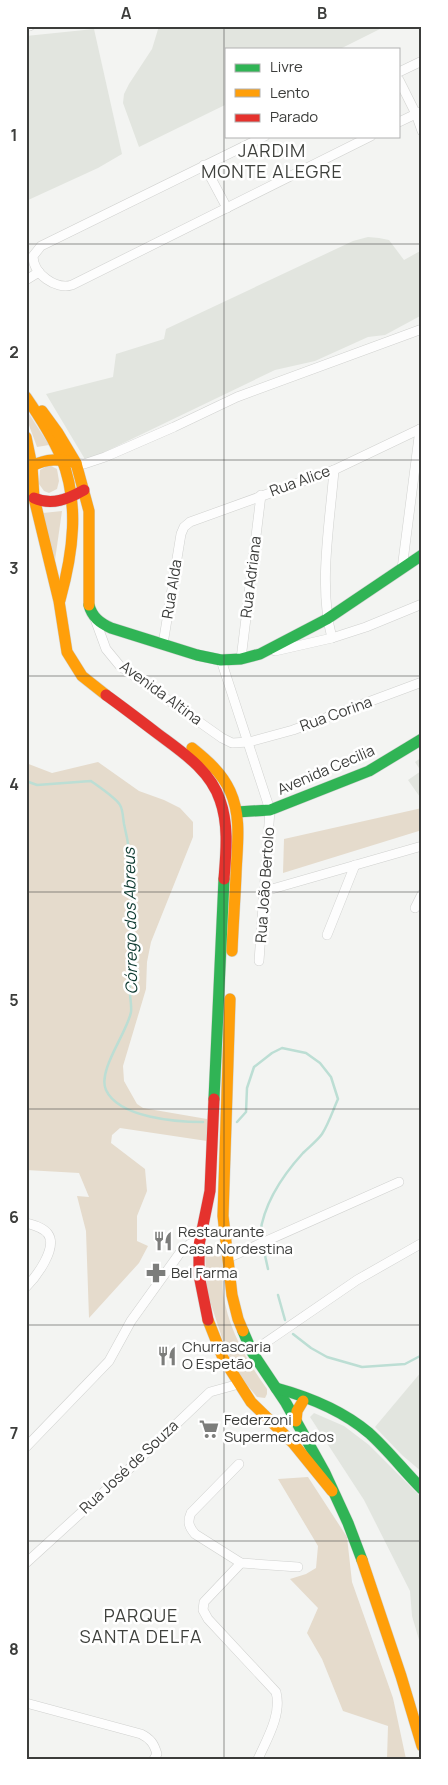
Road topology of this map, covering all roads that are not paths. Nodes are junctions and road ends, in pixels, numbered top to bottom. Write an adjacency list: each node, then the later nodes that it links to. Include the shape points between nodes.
1 (30, 26): 2 (street)
2 (26, 27)
3 (422, 61): 4 (street)
4 (400, 72)
5 (400, 82): 6 (street)
6 (419, 113): 7 (street); 8 (street)
7 (400, 122)
8 (422, 131)
9 (261, 138): 11 (street)
10 (367, 138): 12 (street)
11 (204, 165): 12 (street); 13 (street, via 40,246 33,256)
12 (227, 208): 13 (street, via 72,285 55,285)
13 (33, 268): 14 (street)
14 (26, 280)
15 (422, 329): 20 (street, via 237,397 105,457 84,464)
16 (26, 397): 19 (main road); 20 (main road, via 45,413)
17 (421, 429): 22 (street, Rua Alice); 29 (street)
18 (26, 437): 21 (main road)
19 (62, 459): 20 (main road); 21 (main road, via 46,459); 25 (main road)
20 (76, 463): 23 (main road)
21 (32, 466): 26 (main road)
22 (334, 470): 24 (street, Rua Alice); 33 (street, via 326,565)
23 (84, 490): 25 (main road); 32 (main road, via 90,524 88,601)
24 (261, 496): 27 (street, Rua Alice, via 190,522); 37 (street, Rua Adriana)
25 (71, 497): 26 (main road, via 49,503); 30 (main road, via 70,554)
26 (34, 498): 30 (main road)
27 (181, 534): 35 (street, Rua Alda)
28 (422, 555): 29 (main road)
29 (402, 568): 33 (main road)
30 (59, 601): 40 (main road, via 67,652 77,669 105,695)
31 (422, 604): 34 (street)
32 (95, 618): 35 (main road, via 111,628); 42 (street, Avenida Altina, via 106,649 120,666 222,738 232,743)
33 (327, 619): 34 (street); 36 (main road)
34 (332, 638): 36 (street)
35 (163, 644): 38 (main road)
36 (260, 654): 37 (main road)
37 (241, 659): 38 (main road)
38 (221, 660): 42 (street)
39 (422, 682): 42 (street, Rua Corina, via 293,730)
40 (133, 713): 44 (main road, via 163,728 209,762 230,791); 54 (main road, via 202,770 215,787 223,807 226,828 210,1191)
41 (422, 739): 43 (main road, Avenida Cecilia, via 369,771)
42 (249, 742): 43 (street)
43 (270, 810): 44 (main road, Avenida Cecilia); 47 (street, Rua João Bertolo)
44 (237, 812): 56 (main road, via 223,1184)
45 (422, 846): 46 (street)
46 (355, 865): 47 (street); 50 (street)
47 (264, 891): 51 (street, Rua João Bertolo)
48 (422, 894): 49 (street)
49 (415, 908)
50 (327, 935)
51 (259, 961)
52 (399, 1182): 57 (street)
53 (26, 1223): 58 (street, via 46,1232 50,1243 49,1253)
54 (200, 1240): 56 (main road, via 214,1237); 60 (main road, via 199,1275 207,1316 224,1358); 65 (street, via 182,1250 131,1321 109,1361)
55 (422, 1243): 59 (street, via 358,1280)
56 (226, 1245): 57 (main road)
57 (228, 1258): 59 (main road, via 238,1319)
58 (26, 1288)
59 (252, 1352): 61 (main road)
60 (239, 1384): 61 (main road); 69 (street, Rua José de Souza, via 210,1392)
61 (269, 1400): 62 (main road); 63 (main road, via 298,1394); 64 (main road); 68 (main road, via 293,1443)
62 (303, 1401): 63 (main road); 64 (main road)
63 (319, 1402): 67 (main road, via 369,1433)
64 (296, 1421): 68 (main road)
65 (26, 1447)
66 (239, 1464): 70 (street, via 195,1508 188,1522 195,1534)
67 (422, 1489)
68 (332, 1491): 73 (main road, via 348,1523 374,1593)
69 (26, 1563)
70 (241, 1563): 71 (street); 75 (street, via 204,1602 203,1610 276,1692 276,1714)
71 (298, 1567)
72 (28, 1705): 74 (street, via 141,1734 154,1744 157,1754)
73 (422, 1746)
74 (154, 1759)
75 (258, 1759)

